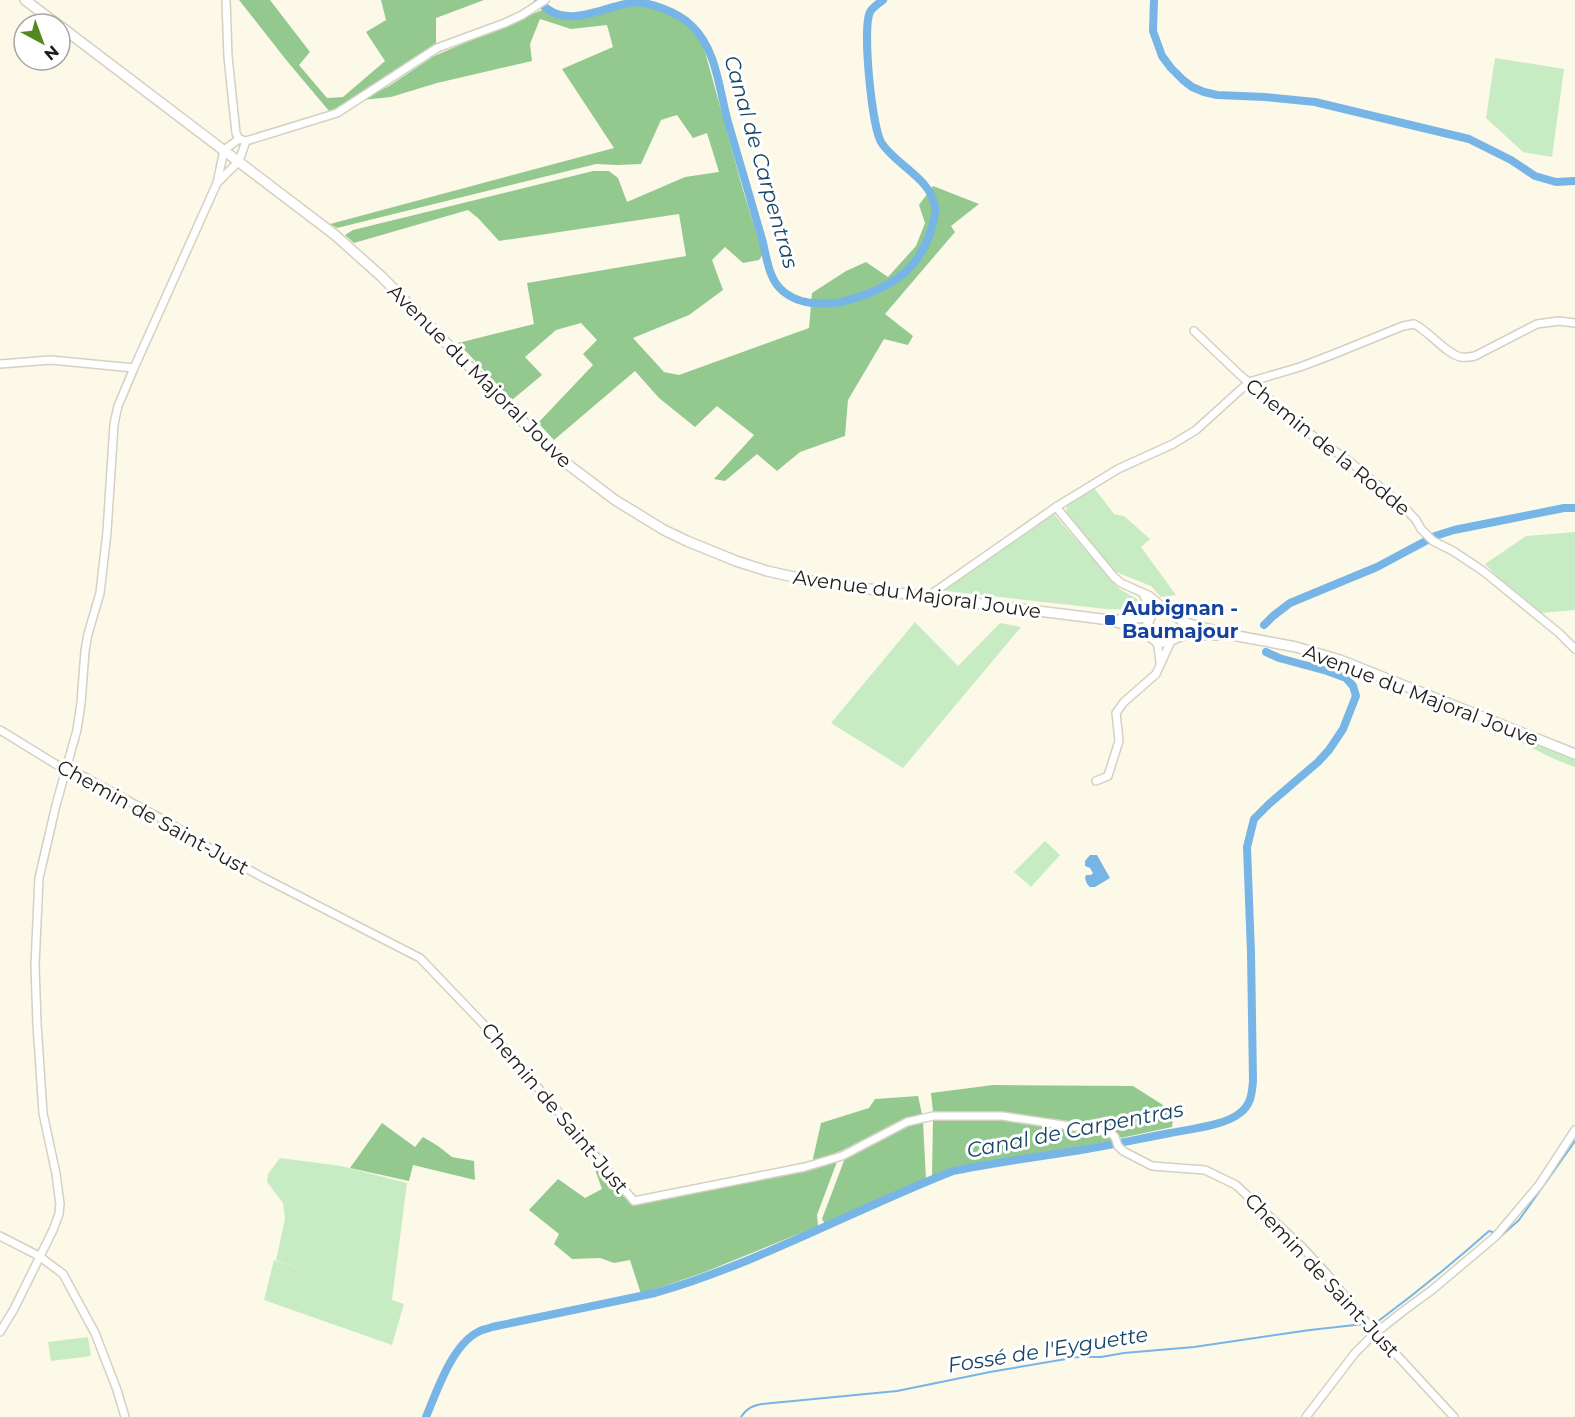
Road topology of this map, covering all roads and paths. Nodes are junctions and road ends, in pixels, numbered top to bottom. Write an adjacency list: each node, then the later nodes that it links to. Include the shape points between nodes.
1 (25, 0): 4 (main road, Avenue du Majoral Jouve)
2 (226, 0): 6 (street, via 236,133)
3 (544, 0): 6 (street, via 522,15 437,48 337,113)
4 (41, 12)
5 (72, 36): 7 (main road, Avenue du Majoral Jouve)
6 (242, 140): 7 (street); 8 (street)
7 (225, 151): 8 (main road, Avenue du Majoral Jouve); 9 (street)
8 (239, 161): 9 (street); 17 (main road, Avenue du Majoral Jouve, via 362,258 562,460 640,516 687,541 767,571)
9 (217, 183): 13 (street)
10 (1575, 323): 14 (street, via 1537,324 1468,357 1451,353 1414,324)
11 (1194, 331): 14 (street, Chemin de la Rodde)
12 (0, 364): 13 (street, via 51,360)
13 (134, 368): 29 (street, via 114,424 100,593 88,634 79,721)
14 (1250, 382): 15 (street, via 1173,444 1118,469); 25 (street, Chemin de la Rodde, via 1395,499 1430,538 1483,572)
15 (1056, 507): 16 (street, via 1114,578); 17 (street)
16 (1141, 592): 18 (street); 19 (street)
17 (927, 597): 21 (main road, Avenue du Majoral Jouve)
18 (1165, 609): 19 (main road, Avenue du Majoral Jouve); 20 (main road, Avenue du Majoral Jouve)
19 (1151, 616): 21 (main road, Avenue du Majoral Jouve); 23 (main road, via 1147,626)
20 (1179, 619): 22 (main road, Avenue du Majoral Jouve); 24 (main road)
21 (1110, 620): 23 (main road, Avenue du Majoral Jouve, via 1131,625)
22 (1231, 635): 24 (main road, Avenue du Majoral Jouve, via 1191,634); 28 (main road, Avenue du Majoral Jouve, via 1340,660)
23 (1153, 637): 24 (main road, Avenue du Majoral Jouve, via 1161,642); 26 (street)
24 (1174, 638): 26 (street)
25 (1575, 650)
26 (1161, 664): 30 (street, via 1151,680 1116,712 1119,741 1108,776)
27 (0, 730): 29 (street, Chemin de Saint-Just)
28 (1575, 754)
29 (66, 767): 33 (street, via 39,878 37,1024 43,1113 60,1204 53,1230); 35 (street, Chemin de Saint-Just, via 307,901 420,958 488,1029 634,1200 805,1167 843,1156 907,1122 933,1116 1002,1116 1110,1132 1123,1151 1152,1166 1205,1170 1236,1185 1326,1273)
30 (1096, 781)
31 (1575, 1130): 35 (street, via 1539,1185 1496,1236)
32 (0, 1236): 33 (street)
33 (39, 1256): 34 (street); 36 (street, via 63,1274 90,1323)
34 (0, 1332)
35 (1375, 1333): 37 (street); 38 (street, Chemin de Saint-Just)
36 (125, 1417)
37 (1306, 1417)
38 (1454, 1417)

